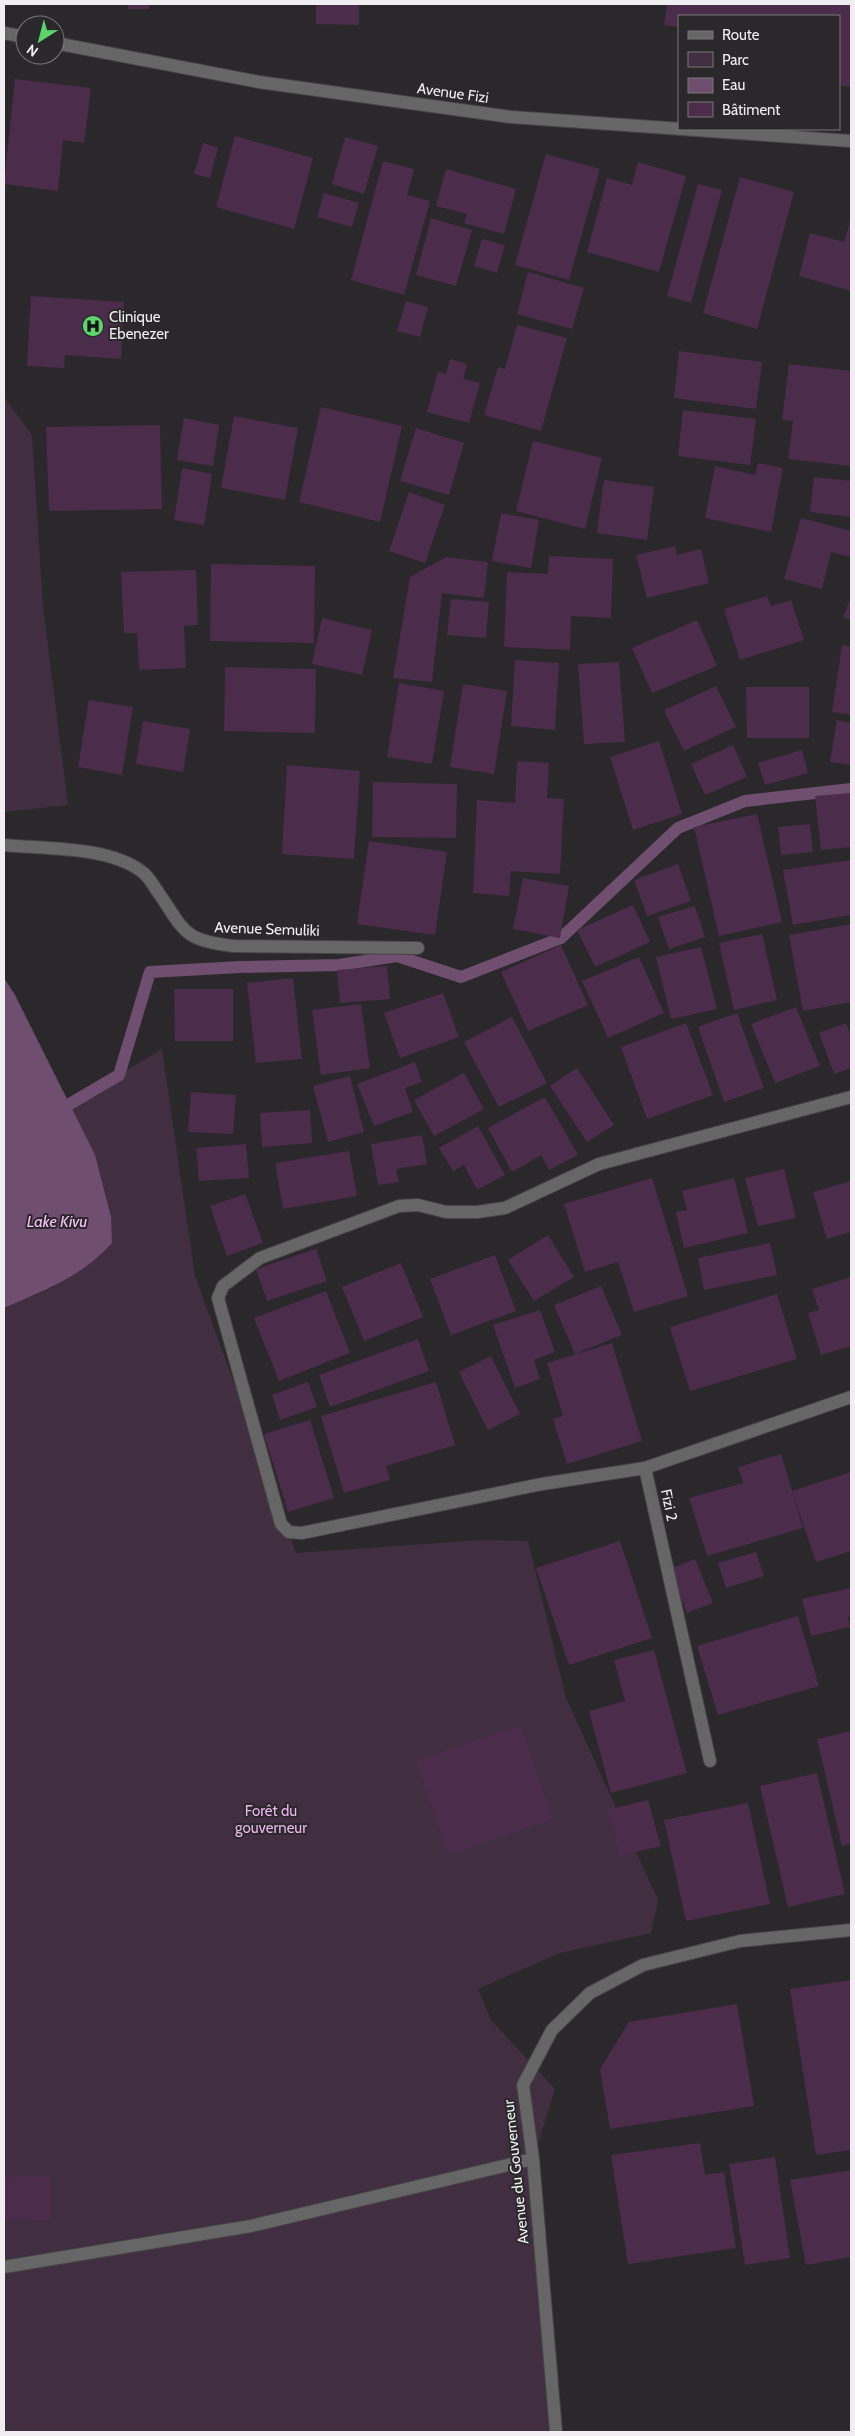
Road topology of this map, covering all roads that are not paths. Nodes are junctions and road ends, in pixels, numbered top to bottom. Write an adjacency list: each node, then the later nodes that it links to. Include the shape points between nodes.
1 (65, 45): 2 (street, Avenue Fizi, via 259,82 511,117)
2 (678, 129)
3 (695, 130): 4 (street, Avenue Fizi)
4 (851, 141)
5 (4, 845): 6 (street, Avenue Semuliki, via 118,858 143,872 190,936 207,943)
6 (418, 948)
7 (851, 1097): 9 (street, via 599,1164 505,1208 446,1212 418,1205 398,1206 260,1258 223,1286 218,1298 281,1524 289,1532 302,1533 542,1484)
8 (851, 1397): 9 (street)
9 (645, 1468): 10 (street, Fizi 2)
10 (710, 1761)
11 (851, 1930): 12 (street, Avenue du Gouverneur, via 740,1942 643,1965 590,1993 552,2030 523,2085)
12 (533, 2160): 13 (street, via 251,2226); 14 (street, Avenue du Gouverneur)
13 (4, 2267)
14 (556, 2432)

